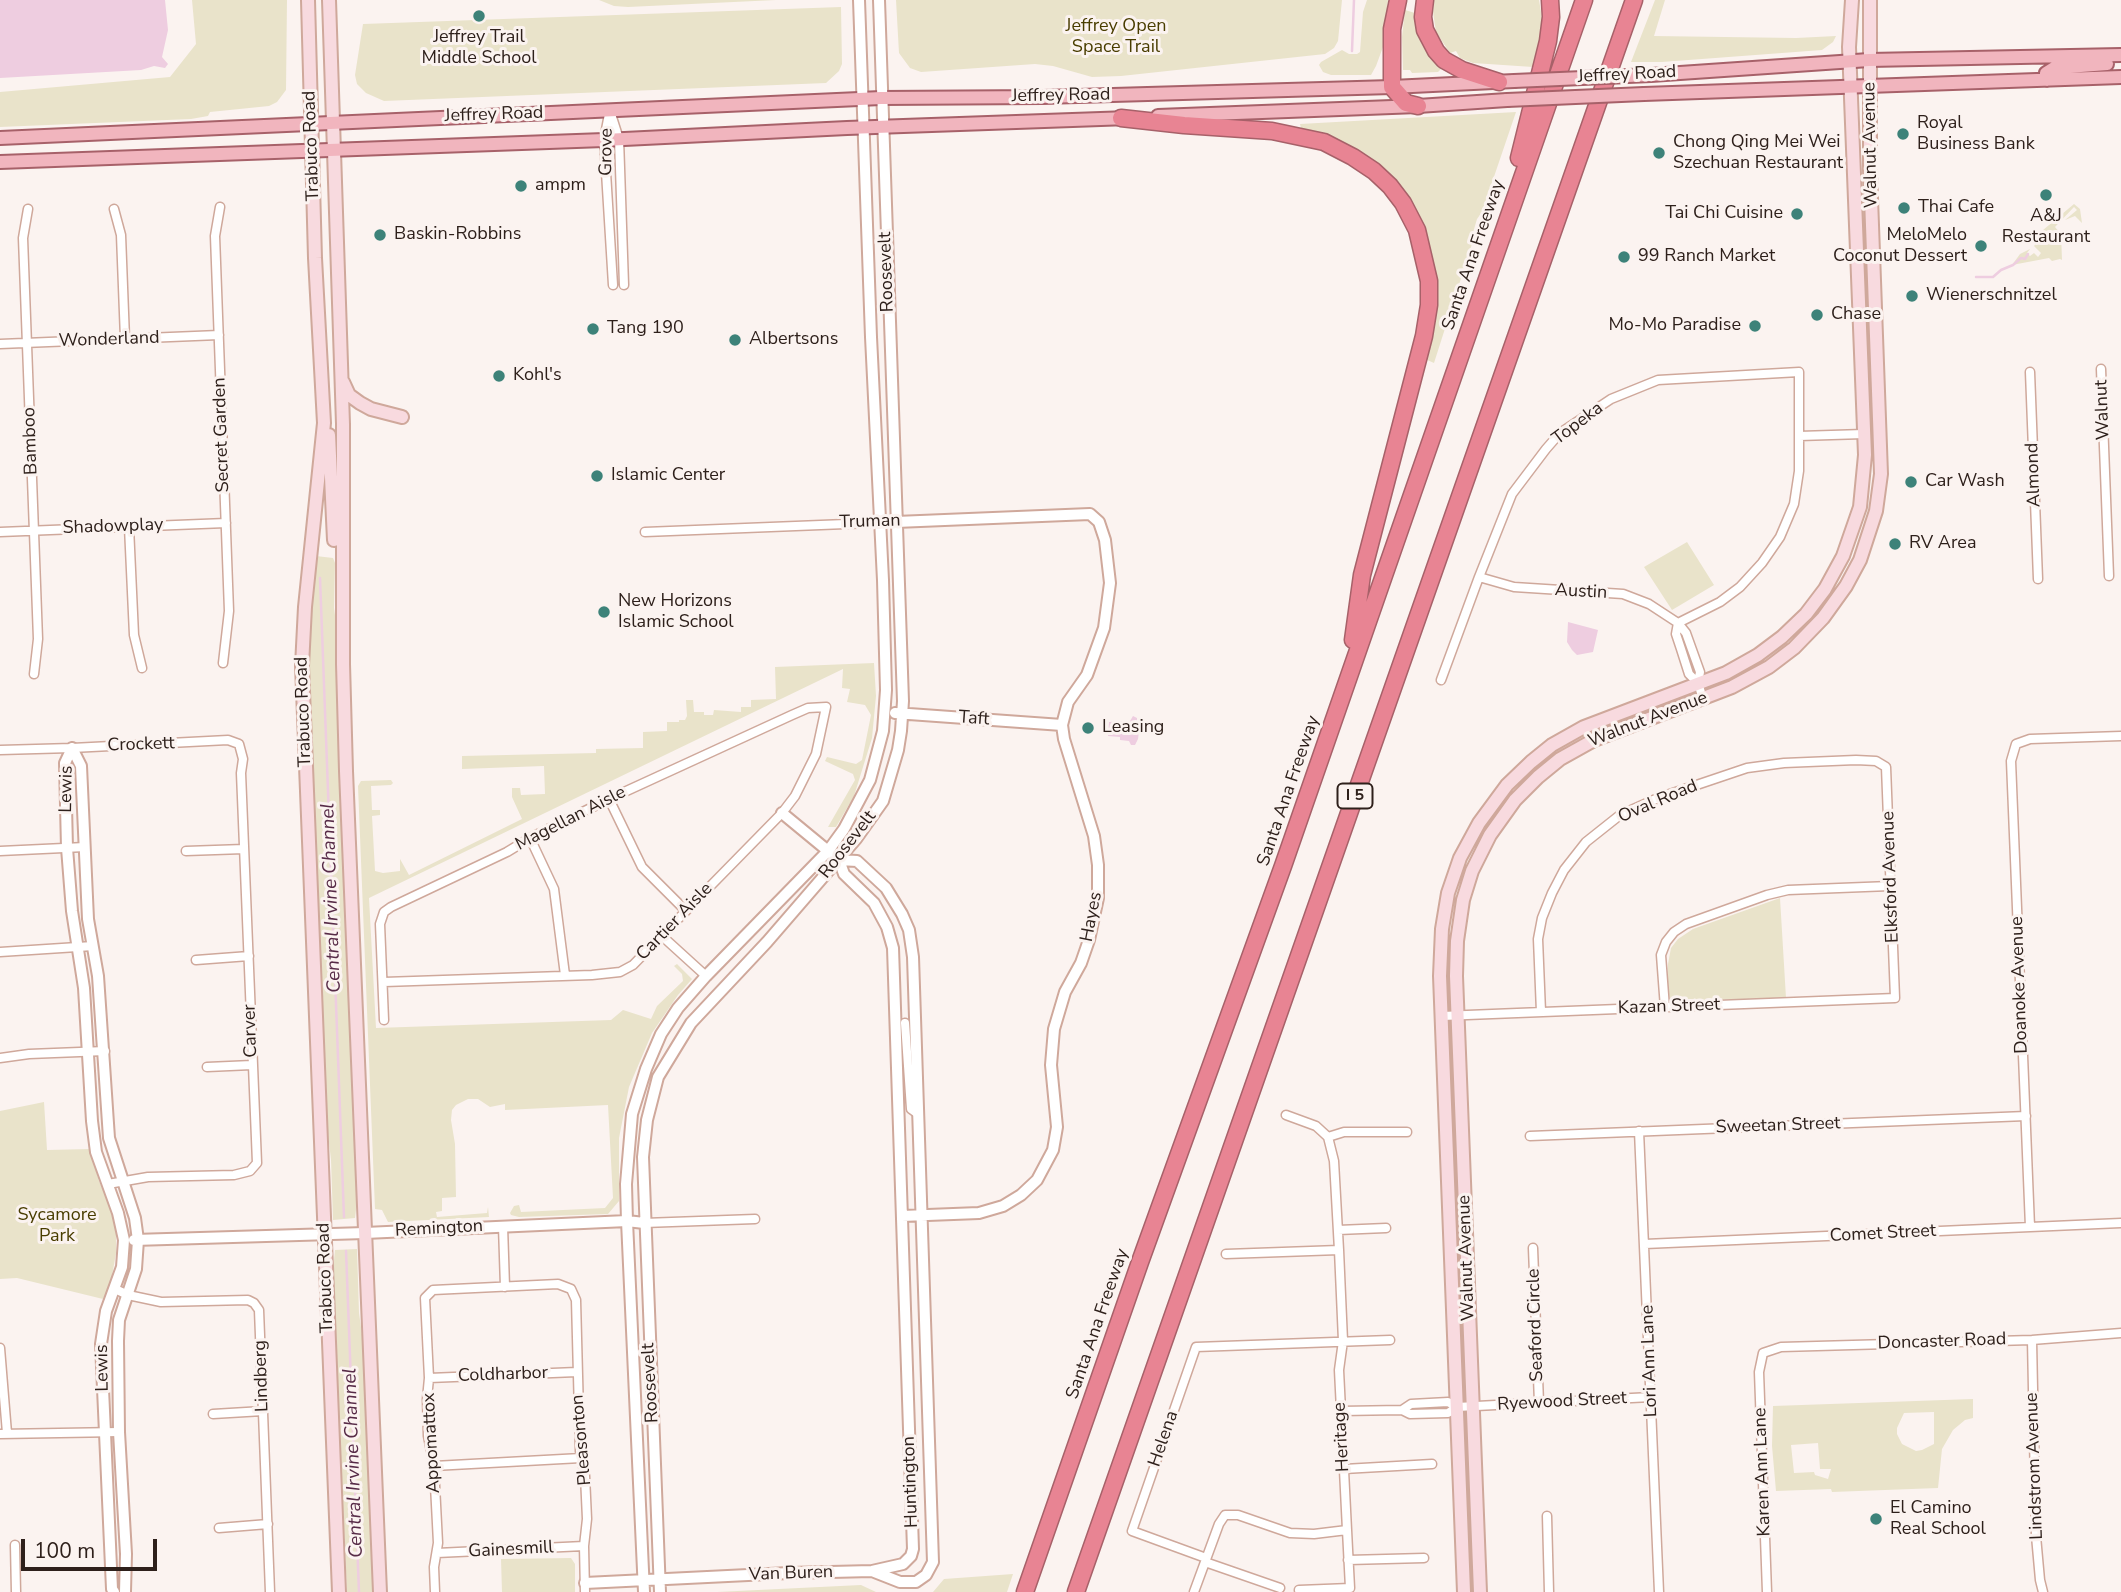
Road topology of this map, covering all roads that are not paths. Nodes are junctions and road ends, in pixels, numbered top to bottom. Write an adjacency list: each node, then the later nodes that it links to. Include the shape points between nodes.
1 (308, 0): 28 (main road, Trabuco Road)
2 (329, 0): 27 (main road, Trabuco Road)
3 (859, 0): 23 (street, Roosevelt)
4 (879, 0): 22 (street, Roosevelt)
5 (1398, 0): 21 (highway, via 1392,29)
6 (1425, 0): 18 (highway, via 1425,30 1444,60 1462,70)
7 (1550, 0): 40 (highway, via 1548,41)
8 (1584, 0): 40 (highway, Santa Ana Freeway / I 5)
9 (1634, 0): 197 (highway, I 5)
10 (1852, 0): 14 (main road, Walnut Avenue)
11 (1870, 0): 13 (main road, Walnut Avenue)
12 (2121, 55): 13 (main road, Jeffrey Road)
13 (1869, 60): 14 (main road, Jeffrey Road); 20 (main road, Walnut Avenue)
14 (1850, 61): 18 (main road, Jeffrey Road, bridge); 19 (main road, Walnut Avenue)
15 (2121, 62): 17 (main road, via 2054,68 2046,73)
16 (2121, 77): 17 (main road, Jeffrey Road)
17 (2047, 80): 20 (main road, Jeffrey Road)
18 (1507, 81): 21 (main road, Jeffrey Road)
19 (1851, 85): 20 (main road, Jeffrey Road); 24 (main road, Jeffrey Road, bridge); 54 (main road, Walnut Avenue)
20 (1869, 85): 75 (main road, Walnut Avenue, via 1881,444 1873,520 1855,570 1812,630 1757,675)
21 (1392, 87): 22 (main road, Jeffrey Road); 24 (highway, via 1406,103)
22 (881, 98): 23 (main road, Jeffrey Road); 30 (street, Roosevelt)
23 (862, 99): 25 (main road, Jeffrey Road); 29 (street, Roosevelt)
24 (1418, 106): 26 (main road, Jeffrey Road)
25 (610, 111): 27 (main road, Jeffrey Road); 32 (street, Grove); 33 (street, Grove)
26 (1121, 118): 30 (main road, Jeffrey Road); 72 (highway, via 1272,131 1324,142 1353,157 1390,186 1417,230 1429,281 1429,305 1362,575)
27 (333, 121): 28 (main road, Jeffrey Road); 35 (main road, Trabuco Road)
28 (311, 123): 31 (main road, Jeffrey Road); 34 (main road, Trabuco Road)
29 (863, 127): 30 (main road, Jeffrey Road); 32 (main road, Jeffrey Road); 44 (street, Roosevelt)
30 (882, 127): 45 (street, Roosevelt)
31 (0, 138)
32 (619, 139): 33 (main road, Jeffrey Road); 42 (street, Grove)
33 (604, 141): 35 (main road, Jeffrey Road); 41 (street, Grove)
34 (312, 151): 35 (main road, Jeffrey Road); 36 (main road, Jeffrey Road); 53 (main road, Trabuco Road)
35 (334, 151): 51 (main road, Trabuco Road)
36 (0, 162)
37 (220, 207): 43 (street, Secret Garden, via 215,236)
38 (28, 209): 47 (street, Bamboo, via 23,238)
39 (114, 209): 46 (street, via 121,235)
40 (1495, 254): 72 (highway, Santa Ana Freeway / I 5)
41 (613, 285)
42 (624, 285)
43 (219, 335): 46 (street, Wonderland); 58 (street, Secret Garden)
44 (871, 337): 45 (street); 56 (street, Roosevelt)
45 (890, 337): 57 (street, Roosevelt)
46 (125, 339): 47 (street, Wonderland)
47 (27, 343): 48 (street, Wonderland); 60 (street, Bamboo)
48 (0, 344)
49 (2101, 369): 65 (street, Walnut)
50 (2030, 372): 67 (street, Almond)
51 (341, 377): 52 (main road, via 353,399); 64 (main road, Trabuco Road)
52 (402, 417)
53 (324, 423): 63 (main road, Trabuco Road); 64 (main road, via 331,440)
54 (1864, 434): 55 (street); 74 (main road, Walnut Avenue, via 1865,476 1857,518 1825,589 1797,623 1766,649 1726,673)
55 (1799, 436): 66 (street, Topeka, via 1799,372 1658,380 1611,400 1560,433 1512,494); 68 (street, Topeka, via 1794,504 1772,550 1720,602)
56 (880, 522): 57 (street, Truman); 62 (street, Truman); 77 (street, Roosevelt)
57 (896, 522): 78 (street, Roosevelt); 79 (street, Truman, via 1083,513 1095,517 1109,562 1108,608 1087,675 1068,702)
58 (226, 523): 59 (street, Shadowplay); 69 (street, Secret Garden, via 229,623)
59 (130, 527): 60 (street, Shadowplay); 70 (street, via 134,635)
60 (34, 530): 61 (street, Shadowplay); 71 (street, Bamboo, via 38,639)
61 (0, 532)
62 (645, 532)
63 (312, 540): 64 (main road); 139 (main road, Trabuco Road, via 302,666)
64 (339, 540): 138 (main road, Trabuco Road)
65 (2109, 576)
66 (1479, 577): 68 (street, Austin, via 1514,587 1623,594); 73 (street, Topeka)
67 (2038, 579)
68 (1678, 623): 74 (street, via 1678,641 1689,674)
69 (223, 663)
70 (142, 668)
71 (34, 674)
72 (1349, 676): 196 (highway, Santa Ana Freeway / I 5)
73 (1441, 680)
74 (1698, 683): 75 (street); 82 (main road, Walnut Avenue, via 1601,719)
75 (1703, 699): 85 (main road, Walnut Avenue, via 1603,736)
76 (827, 707): 87 (street, Magellan Aisle, via 808,708); 88 (street, Cartier Aisle, via 816,754)
77 (886, 712): 78 (street, Taft); 95 (street, Roosevelt, via 866,788)
78 (902, 714): 79 (street, Taft); 96 (street, Roosevelt, via 898,750 883,801)
79 (1062, 725): 128 (street, Hayes, via 1094,836 1098,898 1089,940 1065,992 1054,1030 1051,1065 1057,1127 1053,1150 1037,1180 1003,1206 979,1213)
80 (2121, 736): 121 (street, Doanoke Avenue, via 2030,739 2016,744 2011,761)
81 (239, 744): 83 (street, Crockett, via 228,740); 92 (street, Carver)
82 (1552, 745): 85 (main road); 112 (main road, Walnut Avenue, via 1494,800 1460,858 1443,918)
83 (72, 748): 84 (street, Crockett); 90 (street, Lewis, via 81,766); 91 (street, Lewis, via 65,764)
84 (0, 750)
85 (1560, 759): 111 (main road, Walnut Avenue, via 1508,808 1472,871 1457,941)
86 (1876, 761): 97 (street, Elksford Avenue, via 1886,767); 110 (street, Oval Road, via 1747,768 1620,816 1586,842 1552,893 1538,939)
87 (610, 799): 89 (street, Magellan Aisle); 98 (street, via 642,867)
88 (782, 813): 95 (street, Huntington); 98 (street, Cartier Aisle)
89 (530, 838): 105 (street, via 554,889); 107 (street, Magellan Aisle, via 384,912 380,924)
90 (85, 847): 91 (street); 100 (street, Lewis)
91 (67, 848): 93 (street); 101 (street, Lewis)
92 (244, 849): 94 (street); 103 (street, Carver)
93 (0, 851)
94 (186, 851)
95 (828, 851): 96 (street, Huntington); 106 (street, Roosevelt)
96 (839, 860): 114 (street, Huntington, via 844,874 874,903 887,927); 114 (street, Huntington, via 857,861 886,888 902,914 912,944); 132 (street, Roosevelt, via 691,1023 659,1077 643,1157)
97 (1890, 886): 108 (street, Elksford Avenue); 109 (street, via 1788,890 1686,924 1674,932 1661,955)
98 (686, 911): 99 (street, Cartier Aisle)
99 (662, 936): 105 (street, Cartier Aisle, via 620,972); 106 (street)
100 (93, 946): 101 (street); 115 (street, Lewis)
101 (77, 948): 102 (street); 116 (street, Lewis)
102 (0, 953)
103 (249, 956): 104 (street); 118 (street, Carver)
104 (196, 960)
105 (565, 975): 107 (street, Cartier Aisle)
106 (706, 976): 131 (street, Roosevelt, via 667,1025 646,1069 632,1114)
107 (384, 982): 113 (street)
108 (1895, 998): 109 (street, Kazan Street)
109 (1665, 1008): 110 (street, Kazan Street)
110 (1541, 1012): 111 (street, Kazan Street)
111 (1458, 1015): 112 (street, Kazan Street); 160 (main road, Walnut Avenue)
112 (1442, 1016): 159 (main road, Walnut Avenue)
113 (384, 1020)
114 (906, 1023): 128 (street, Huntington, via 918,1114); 129 (street, Huntington)
115 (104, 1051): 116 (street); 126 (street, Lewis, via 109,1138)
116 (88, 1052): 117 (street); 127 (street, Lewis, via 95,1142)
117 (0, 1058)
118 (252, 1065): 119 (street); 126 (street, Carver, via 258,1159 250,1171)
119 (207, 1067)
120 (1286, 1115): 125 (street, via 1316,1126)
121 (2026, 1116): 122 (street, Sweetan Street); 135 (street, Doanoke Avenue)
122 (1639, 1131): 124 (street, Sweetan Street); 142 (street, Lori Ann Lane)
123 (1407, 1132): 125 (street, via 1344,1132)
124 (1530, 1136)
125 (1328, 1137): 137 (street, Heritage, via 1335,1161)
126 (122, 1181): 127 (street, Carver); 141 (street, Lewis)
127 (108, 1184): 140 (street, Lewis)
128 (921, 1214): 129 (street, Hayes); 181 (street, Huntington, via 933,1562 916,1582 900,1582)
129 (902, 1216): 181 (street, Huntington, via 913,1549 903,1564)
130 (755, 1219): 132 (street, Remington)
131 (627, 1221): 132 (street, Remington); 134 (street, Remington); 183 (street, Roosevelt)
132 (644, 1223): 182 (street, Roosevelt)
133 (2121, 1223): 135 (street, Comet Street)
134 (503, 1226): 138 (street, Remington); 146 (street)
135 (2030, 1227): 142 (street, Comet Street)
136 (1386, 1228): 137 (street)
137 (1339, 1230): 144 (street, Heritage)
138 (365, 1233): 139 (street, Remington); 192 (main road, Trabuco Road)
139 (324, 1235): 141 (street, Remington); 191 (main road, Trabuco Road)
140 (124, 1240): 141 (street, Remington); 147 (street, Lewis)
141 (138, 1240): 148 (street, Lewis)
142 (1645, 1244): 157 (street, Lori Ann Lane)
143 (1533, 1248): 158 (street, Seaford Circle)
144 (1339, 1250): 145 (street); 152 (street, Heritage)
145 (1226, 1255)
146 (505, 1287): 155 (street, Pleasonton, via 559,1284 571,1289 576,1300); 156 (street, Appomattox, via 440,1289 428,1294 424,1304)
147 (115, 1289): 148 (street, Lindberg); 165 (street, Lewis, via 101,1344)
148 (128, 1295): 161 (street, Lindberg, via 162,1302 254,1303 260,1318); 164 (street, Lewis, via 119,1320)
149 (2121, 1333): 151 (street, Doncaster Road)
150 (1390, 1340): 152 (street)
151 (2032, 1340): 154 (street, Doncaster Road, via 1781,1347); 204 (street, Lindstrom Avenue, via 2036,1536)
152 (1343, 1341): 162 (street, Heritage); 179 (street, Helena, via 1196,1347 1132,1531)
153 (0, 1348): 166 (street)
154 (1763, 1353): 203 (street, Karen Ann Lane, via 1759,1372)
155 (577, 1372): 156 (street, Coldharbor); 167 (street, Pleasonton)
156 (429, 1378): 169 (street, Appomattox, via 428,1436)
157 (1651, 1397): 158 (street, Ryewood Street); 202 (street, Lori Ann Lane)
158 (1539, 1403): 160 (street, Ryewood Street)
159 (1457, 1407): 160 (street, Ryewood Street); 162 (street, Ryewood Street, via 1448,1402 1411,1404 1402,1410); 199 (main road, Walnut Avenue)
160 (1473, 1407): 200 (main road, Walnut Avenue)
161 (263, 1411): 163 (street); 172 (street, Lindberg)
162 (1341, 1411): 170 (street, Heritage)
163 (213, 1414)
164 (119, 1432): 165 (street); 189 (street, Lewis)
165 (106, 1433): 166 (street); 188 (street, Lewis)
166 (4, 1434)
167 (581, 1458): 169 (street); 176 (street, Pleasonton, via 587,1519)
168 (1432, 1464): 170 (street)
169 (434, 1466): 177 (street, Appomattox)
170 (1344, 1469): 174 (street, Heritage)
171 (1546, 1516): 201 (street)
172 (268, 1524): 173 (street); 190 (street, Lindberg)
173 (219, 1528)
174 (1347, 1530): 179 (street, via 1290,1533 1225,1515); 180 (street, Heritage)
175 (15, 1545): 187 (street)
176 (584, 1546): 177 (street, Gainesmill); 184 (street, Pleasonton)
177 (437, 1553): 193 (street, Appomattox)
178 (1424, 1558): 180 (street)
179 (1205, 1560): 185 (street); 198 (street)
180 (1348, 1560): 186 (street, Heritage, via 1350,1588)
181 (872, 1571): 182 (street, Van Buren)
182 (660, 1579): 183 (street, Van Buren); 195 (street, Roosevelt)
183 (644, 1580): 184 (street, Van Buren); 194 (street, Roosevelt)
184 (585, 1588)
185 (1280, 1588)
186 (1298, 1590)
187 (16, 1592)
188 (114, 1592)
189 (125, 1592)
190 (270, 1592)
191 (339, 1592)
192 (380, 1592)
193 (435, 1592)
194 (644, 1592)
195 (660, 1592)
196 (1025, 1592)
197 (1076, 1592)
198 (1194, 1592)
199 (1464, 1592)
200 (1480, 1592)
201 (1549, 1592)
202 (1659, 1592)
203 (1767, 1592)
204 (2043, 1592)

